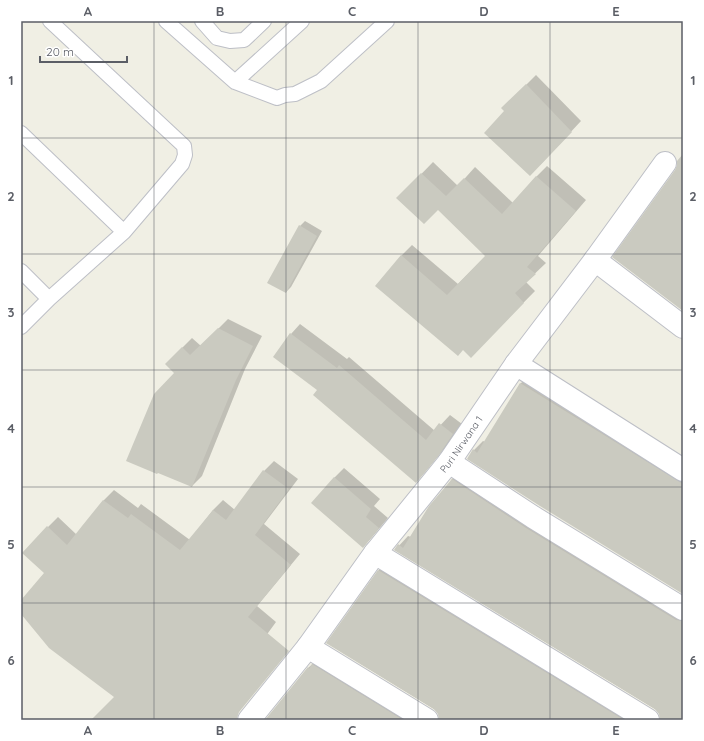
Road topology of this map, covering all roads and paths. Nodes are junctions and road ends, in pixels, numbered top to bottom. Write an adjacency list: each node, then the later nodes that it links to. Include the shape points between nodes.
1 (50, 21): 10 (lane, via 184,146 182,164)
2 (166, 21): 7 (lane)
3 (202, 21): 4 (lane, via 217,38 230,42 244,40)
4 (264, 21)
5 (302, 21): 7 (lane)
6 (387, 21): 7 (lane, via 321,81 295,94 277,98)
7 (235, 82)
8 (21, 133): 10 (lane)
9 (665, 163): 11 (street, Puri Nirwana 1)
10 (124, 232): 13 (lane)
11 (595, 260): 15 (street); 16 (street, Puri Nirwana 1)
12 (21, 271): 13 (lane)
13 (49, 300): 14 (lane)
14 (21, 327)
15 (683, 327)
16 (516, 364): 17 (street, Puri Nirwana 1); 18 (street)
17 (449, 462): 19 (street, Puri Nirwana 1); 20 (street)
18 (683, 470)
19 (375, 553): 21 (street, Puri Nirwana 1); 24 (street)
20 (683, 609)
21 (308, 647): 22 (street, Puri Nirwana 1); 23 (street)
22 (249, 720)
23 (427, 720)
24 (648, 720)

